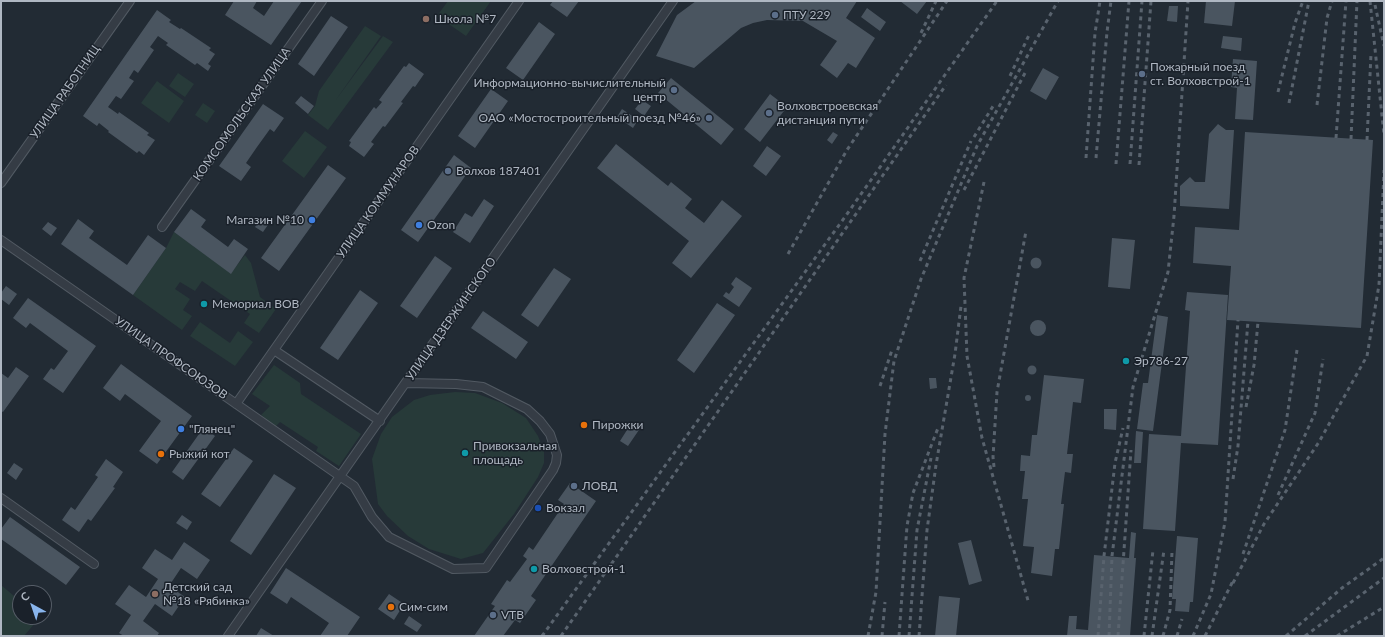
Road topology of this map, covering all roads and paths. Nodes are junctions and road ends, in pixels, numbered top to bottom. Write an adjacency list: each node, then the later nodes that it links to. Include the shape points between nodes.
1 (130, 1): 5 (street, УЛИЦА РАБОТНИЦ)
2 (322, 1): 6 (street, КОМСОМОЛЬСКАЯ УЛИЦА)
3 (519, 1): 8 (street, УЛИЦА КОММУНАРОВ)
4 (673, 1): 9 (street, УЛИЦА ДЗЕРЖИНСКОГО)
5 (1, 182)
6 (162, 228)
7 (1, 240): 10 (street, УЛИЦА ПРОФСОЮЗОВ)
8 (274, 350): 10 (street, УЛИЦА КОММУНАРОВ); 11 (street)
9 (407, 383): 11 (street, УЛИЦА ДЗЕРЖИНСКОГО); 12 (street, via 483,387 527,409 550,434 557,455 556,463 486,568 453,569 389,537 372,517 354,486)
10 (236, 404): 12 (street, УЛИЦА ПРОФСОЮЗОВ)
11 (380, 421): 12 (street, УЛИЦА ДЗЕРЖИНСКОГО)
12 (340, 476): 15 (street, УЛИЦА ДЗЕРЖИНСКОГО)
13 (1, 498): 14 (street)
14 (94, 564)
15 (228, 636)

